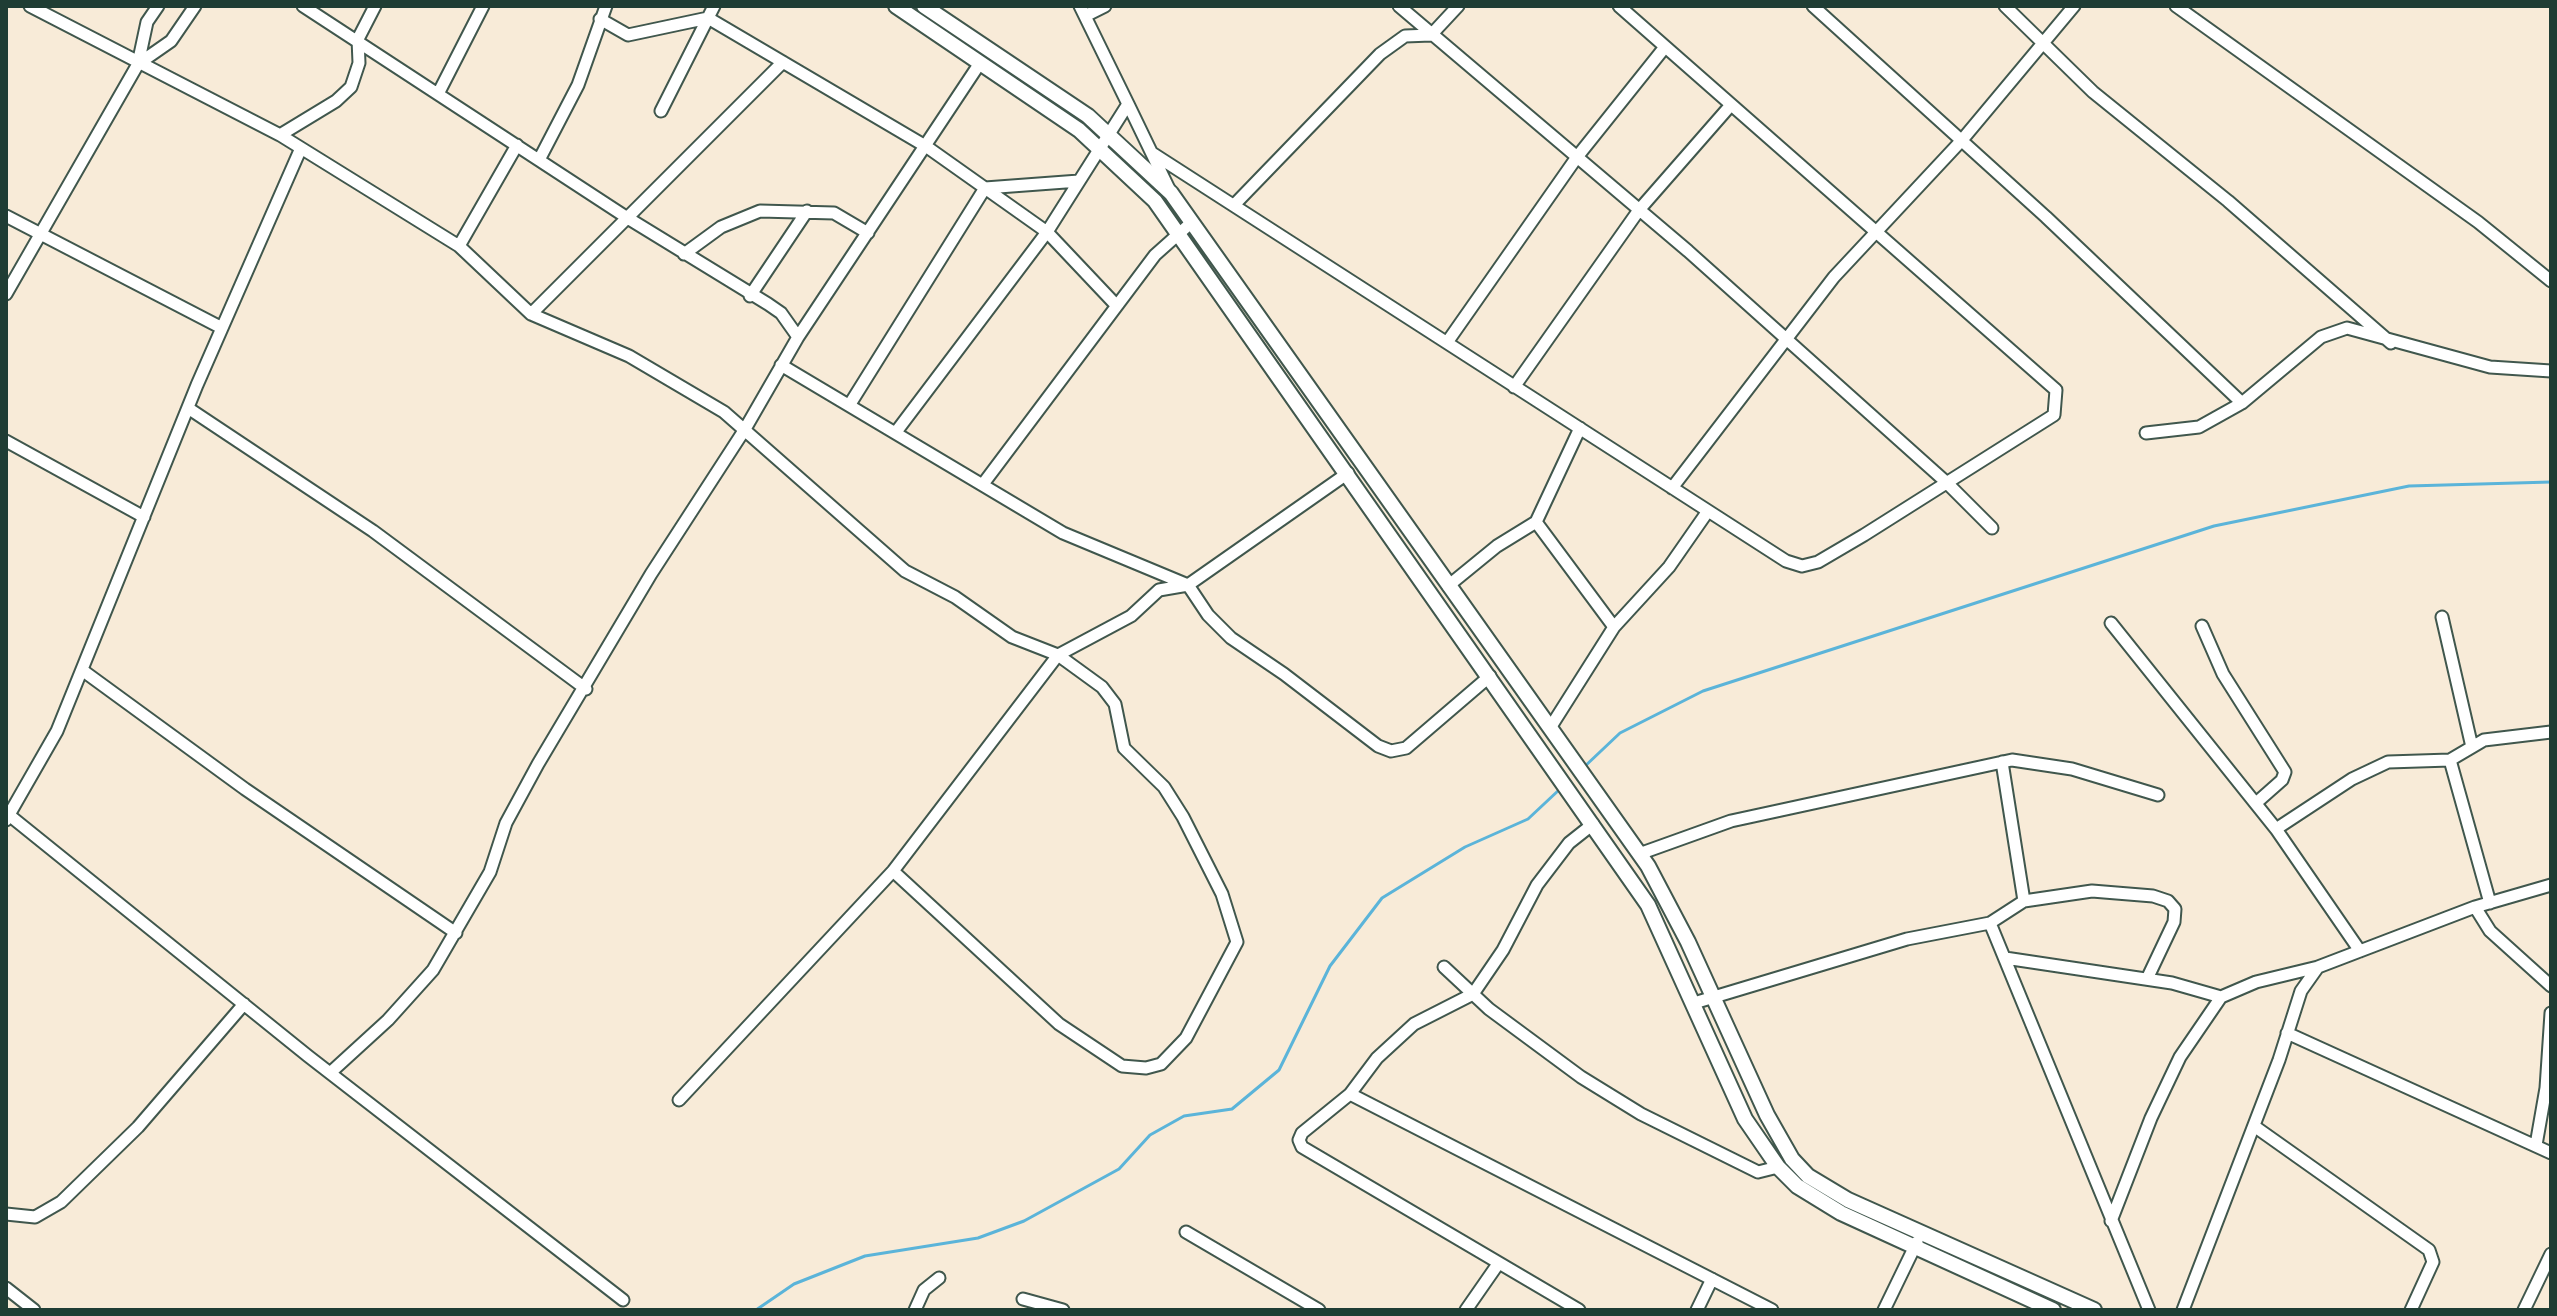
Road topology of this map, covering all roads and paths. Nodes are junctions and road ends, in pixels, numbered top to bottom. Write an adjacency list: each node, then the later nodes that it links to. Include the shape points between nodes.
1 (30, 6): 28 (street)
2 (158, 6): 28 (street, via 147,22)
3 (195, 6): 28 (street, via 171,41)
4 (303, 6): 23 (street)
5 (375, 6): 23 (street)
6 (483, 6): 29 (street)
7 (606, 6): 21 (street)
8 (714, 6): 20 (street)
9 (896, 6): 27 (main road)
10 (924, 6): 33 (main road)
11 (1105, 6): 19 (street)
12 (1399, 6): 22 (street)
13 (1458, 6): 22 (street)
14 (1619, 6): 25 (street)
15 (1813, 6): 35 (street)
16 (2005, 6): 24 (street)
17 (2074, 6): 24 (street)
18 (2176, 6): 59 (street, via 2478,222)
19 (1083, 11): 30 (street)
20 (708, 18): 21 (street, via 628,35); 26 (street); 32 (street)
21 (600, 19): 42 (street, via 578,85)
22 (1431, 35): 41 (street); 46 (street, via 1405,36 1380,54)
23 (358, 39): 29 (street); 34 (street, via 359,63 351,87)
24 (2045, 43): 35 (street); 68 (street, via 2093,92)
25 (1665, 47): 31 (street); 41 (street)
26 (783, 62): 37 (street); 50 (street)
27 (980, 63): 37 (street); 39 (main road)
28 (138, 64): 34 (street); 56 (street)
29 (439, 92): 36 (street)
30 (1128, 104): 33 (street); 40 (street)
31 (1730, 106): 47 (street); 52 (street)
32 (661, 111)
33 (1109, 132): 39 (street); 45 (main road)
34 (280, 135): 38 (street)
35 (1962, 140): 52 (street); 72 (street)
36 (517, 145): 42 (street); 57 (street)
37 (927, 147): 44 (street); 55 (street)
38 (301, 148): 57 (street); 64 (street)
39 (1101, 148): 43 (street); 54 (main road, via 1155,201)
40 (1152, 153): 45 (street); 46 (street)
41 (1577, 157): 47 (street); 66 (street)
42 (539, 160): 50 (street)
43 (1079, 181): 44 (street); 53 (street)
44 (985, 188): 53 (street); 73 (street)
45 (1171, 193): 51 (main road)
46 (1235, 204): 66 (street)
47 (1639, 210): 67 (street); 71 (street)
48 (807, 211): 55 (street, via 834,213); 58 (street, via 760,211 721,227); 61 (street)
49 (6, 216): 56 (street)
50 (626, 217): 58 (street); 63 (street)
51 (1192, 222): 54 (street); 89 (main road)
52 (1875, 231): 67 (street); 81 (street, via 2056,390 2054,415)
53 (1047, 232): 62 (street); 77 (street)
54 (1177, 232): 62 (street); 80 (main road)
55 (868, 233): 65 (street)
56 (41, 234): 60 (street); 64 (street)
57 (459, 246): 63 (street)
58 (684, 254): 61 (street)
59 (2551, 281)
60 (6, 294)
61 (750, 296): 65 (street, via 781,313)
62 (1116, 305): 82 (street)
63 (531, 314): 76 (street, via 629,356)
64 (222, 328): 74 (street)
65 (798, 337): 69 (street)
66 (1448, 341): 71 (street)
67 (1788, 341): 81 (street); 83 (street)
68 (2391, 343): 70 (street, via 2490,367); 72 (street, via 2347,328 2321,337)
69 (781, 365): 73 (street); 76 (street)
70 (2551, 371)
71 (1514, 387): 75 (street)
72 (2242, 403): 78 (street, via 2199,427)
73 (850, 404): 77 (street)
74 (188, 408): 85 (street); 97 (street, via 373,531)
75 (1580, 428): 83 (street); 86 (street)
76 (745, 429): 94 (street, via 905,571 979,611 1012,637); 97 (street, via 664,553)
77 (896, 432): 82 (street)
78 (2146, 433)
79 (6, 441): 85 (street)
80 (1348, 473): 88 (street); 96 (main road)
81 (1946, 482): 84 (street, via 1818,562 1802,566); 87 (street)
82 (983, 484): 88 (street, via 1063,533)
83 (1672, 488): 84 (street)
84 (1708, 511): 93 (street, via 1669,567)
85 (144, 517): 95 (street)
86 (1536, 522): 89 (street); 93 (street)
87 (1992, 528)
88 (1188, 585): 94 (street, via 1159,590 1131,616); 96 (street, via 1231,638 1391,751 1406,748)
89 (1448, 586): 98 (main road)
90 (2442, 617): 100 (street)
91 (2111, 623): 104 (street)
92 (2202, 626): 104 (street, via 2223,674 2285,772)
93 (1614, 627): 98 (street)
94 (1058, 655): 109 (street); 109 (street, via 1102,687 1115,704 1124,748 1164,787 1183,817 1235,931 1234,952 1186,1038 1161,1064 1146,1068 1122,1066 1099,1054 1059,1024)
95 (82, 670): 105 (street, via 57,731); 115 (street)
96 (1490, 676): 106 (main road)
97 (586, 689): 115 (street, via 506,823 490,872)
98 (1552, 731): 108 (main road)
99 (2551, 732): 100 (street, via 2484,740)
100 (2472, 747): 101 (street)
101 (2450, 760): 107 (street, via 2388,762); 112 (street)
102 (2002, 762): 103 (street, via 2036,761); 108 (street, via 1731,821); 111 (street)
103 (2158, 795)
104 (2256, 803): 107 (street)
105 (7, 818): 126 (street)
106 (1589, 819): 122 (street, via 1537,885); 125 (main road, via 1648,905)
107 (2276, 829): 116 (street)
108 (1639, 854): 123 (main road, via 1669,903)
109 (893, 871): 131 (street)
110 (2551, 885): 112 (street)
111 (2024, 901): 114 (street); 120 (street, via 2092,891 2168,901 2175,909 2174,922)
112 (2490, 903): 113 (street)
113 (2475, 907): 116 (street); 121 (street, via 2490,931)
114 (1990, 923): 117 (street); 123 (street, via 1907,939)
115 (456, 933): 129 (street, via 433,970 388,1020)
116 (2360, 951): 119 (street)
117 (2005, 958): 120 (street); 137 (street)
118 (1444, 967): 122 (street)
119 (2318, 967): 124 (street, via 2269,977); 128 (street, via 2301,991)
120 (2147, 979): 124 (street)
121 (2551, 986)
122 (1473, 994): 130 (street, via 1414,1024 1377,1058); 135 (street, via 1581,1077 1641,1114 1758,1172)
123 (1712, 996): 125 (street); 139 (main road, via 1792,1159 1825,1188)
124 (2221, 997): 137 (street, via 2180,1057)
125 (1694, 1003): 135 (main road, via 1745,1119)
126 (244, 1004): 129 (street); 136 (street, via 138,1127 61,1202 35,1217)
127 (2551, 1013): 133 (street)
128 (2287, 1033): 132 (street); 133 (street)
129 (330, 1073): 146 (street)
130 (1350, 1094): 141 (street, via 1302,1133 1302,1147); 143 (street)
131 (679, 1100)
132 (2254, 1126): 159 (street); 160 (street, via 2429,1250 2433,1262)
133 (2536, 1145): 134 (street)
134 (2551, 1153)
135 (1778, 1167): 139 (main road, via 1817,1200)
136 (6, 1214)
137 (2111, 1221): 158 (street)
138 (1186, 1232): 150 (street)
139 (1918, 1240): 155 (street); 156 (main road); 157 (main road)
140 (2551, 1254): 161 (street)
141 (1498, 1264): 151 (street); 152 (street)
142 (939, 1278): 148 (street, via 924,1290)
143 (1712, 1279): 153 (street); 154 (street)
144 (6, 1288): 147 (street)
145 (1023, 1299): 149 (street)
146 (623, 1300)
147 (34, 1310)
148 (915, 1310)
149 (1063, 1310)
150 (1319, 1310)
151 (1466, 1310)
152 (1579, 1310)
153 (1697, 1310)
154 (1772, 1310)
155 (1884, 1310)
156 (2053, 1310)
157 (2094, 1310)
158 (2149, 1310)
159 (2183, 1310)
160 (2411, 1310)
161 (2524, 1310)

